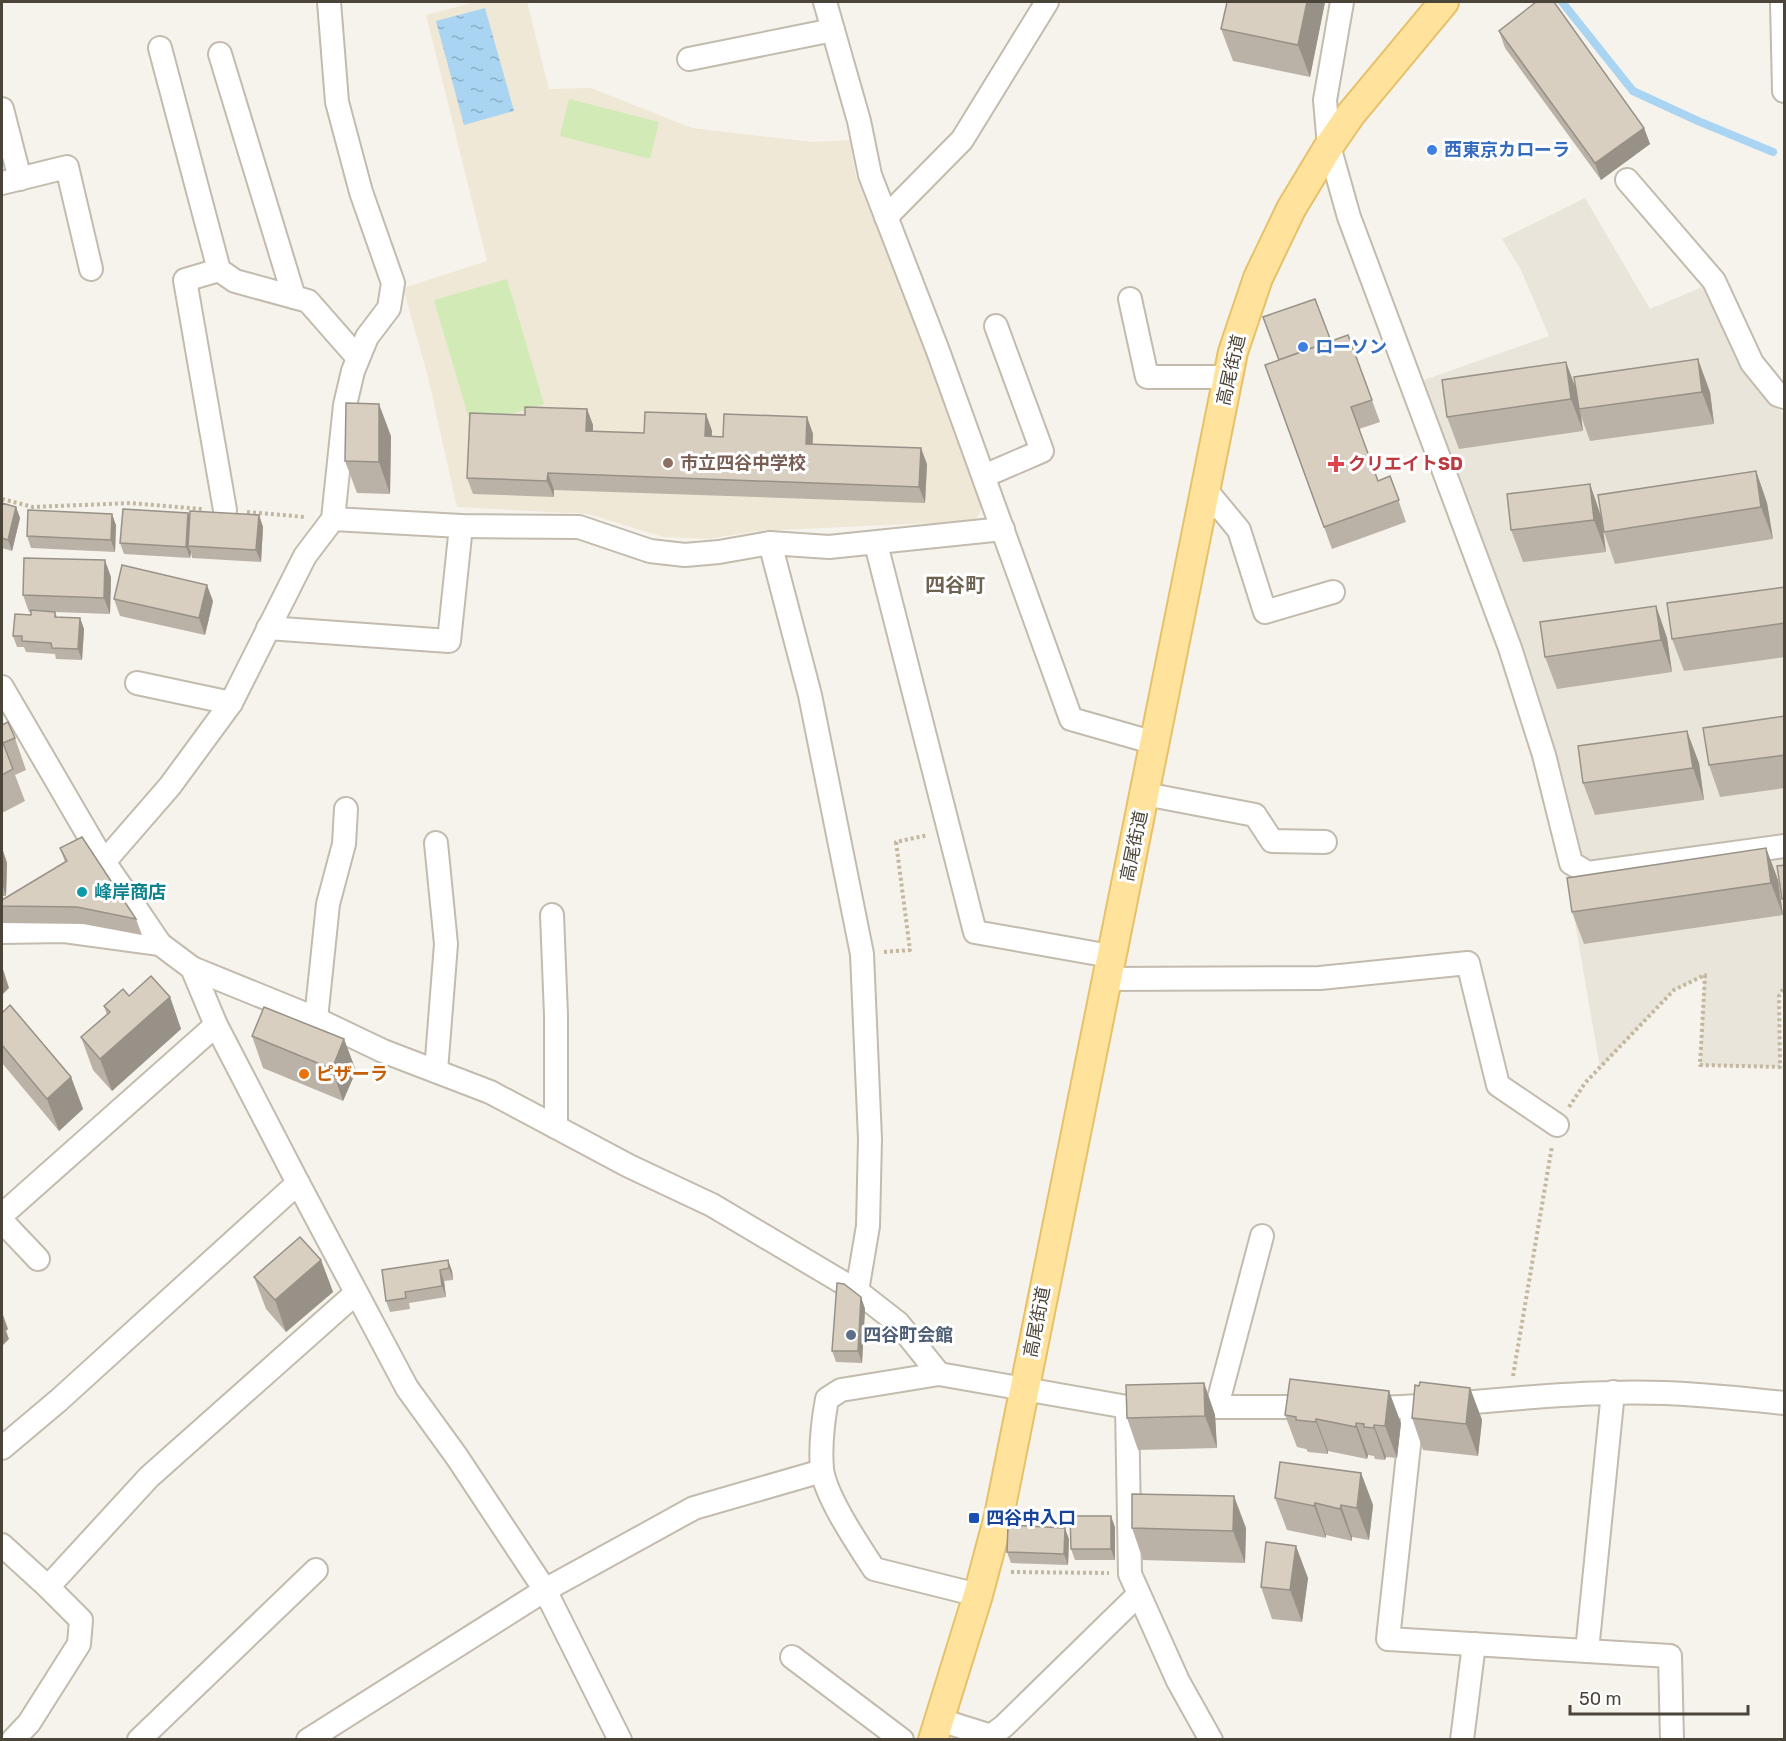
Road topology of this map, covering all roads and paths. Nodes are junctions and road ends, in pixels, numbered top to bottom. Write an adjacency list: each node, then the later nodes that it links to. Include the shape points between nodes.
1 (329, 2): 23 (street, via 337,102 361,192 393,284 388,308 367,337)
2 (825, 2): 7 (street)
3 (1047, 2): 17 (street, via 962,141)
4 (1342, 2): 14 (street, via 1324,100)
5 (1444, 2): 14 (main road, 高尾街道)
6 (1782, 2): 10 (street)
7 (833, 30): 11 (street); 17 (street, via 860,121 870,176)
8 (160, 48): 19 (street)
9 (220, 54): 20 (street)
10 (1784, 57): 12 (street)
11 (689, 59)
12 (1785, 91)
13 (2, 109): 16 (street)
14 (1329, 146): 24 (main road, 高尾街道, via 1291,209 1258,278); 46 (street, via 1349,217 1510,648 1544,755 1571,862 1588,873)
15 (1627, 180): 25 (street, via 1714,282 1752,363 1778,395)
16 (11, 181): 18 (street, via 67,167)
17 (886, 217): 26 (street)
18 (91, 269)
19 (219, 270): 20 (street, via 235,281); 29 (street, via 185,280)
20 (294, 297): 23 (street, via 308,301)
21 (1130, 299): 24 (street, via 1147,377)
22 (996, 326): 26 (street, via 1042,451)
23 (358, 358): 30 (street, via 345,405)
24 (1228, 377): 27 (main road, 高尾街道)
25 (1785, 397)
26 (984, 476): 32 (street)
27 (1205, 489): 35 (street, via 1239,530 1265,612); 40 (main road, 高尾街道)
28 (2, 499): 29 (path, via 33,507 131,503)
29 (225, 510): 30 (path)
30 (333, 519): 31 (street); 36 (street, via 305,556)
31 (462, 526): 33 (street, via 579,527 650,551 685,555); 36 (street, via 450,641)
32 (1003, 529): 34 (street); 40 (street, via 1071,719)
33 (770, 543): 34 (street, via 829,547); 51 (street, via 810,695)
34 (876, 544): 43 (street)
35 (1333, 592)
36 (268, 628): 39 (street)
37 (137, 683): 39 (street)
38 (2, 687): 47 (street)
39 (231, 702): 47 (street, via 170,786)
40 (1155, 743): 41 (main road, 高尾街道)
41 (1145, 794): 44 (street, via 1256,815 1272,841); 52 (main road, 高尾街道)
42 (346, 809): 55 (street, via 344,844 328,904)
43 (949, 830): 51 (path, via 896,842 910,950); 52 (street, via 975,932)
44 (1324, 842)
45 (436, 843): 57 (street, via 446,944)
46 (1785, 846)
47 (104, 862): 50 (street)
48 (552, 915): 59 (street)
49 (2, 932): 50 (street, via 63,931)
50 (160, 944): 53 (street)
51 (862, 954): 65 (street, via 869,1160 868,1226)
52 (1108, 967): 58 (street, via 1320,978 1468,963 1498,1085); 68 (main road, 高尾街道)
53 (192, 968): 55 (street); 56 (street)
54 (1785, 987): 58 (path, via 1779,996 1780,1067 1700,1065 1705,975 1674,990 1585,1083)
55 (316, 1019): 57 (street)
56 (216, 1025): 60 (street); 61 (street)
57 (436, 1071): 59 (street, via 490,1092)
58 (1557, 1125): 70 (path, via 1546,1168)
59 (556, 1128): 65 (street, via 712,1205)
60 (297, 1183): 66 (street); 75 (street)
61 (2, 1215)
62 (2, 1221): 64 (street)
63 (1262, 1236): 72 (street)
64 (38, 1259)
65 (857, 1291): 67 (street, via 898,1323)
66 (357, 1293): 81 (street, via 149,1477); 82 (street, via 407,1388 464,1466)
67 (939, 1374): 68 (street); 76 (street, via 841,1390 827,1399)
68 (1023, 1388): 73 (street); 80 (main road, 高尾街道, via 999,1516)
69 (1613, 1392): 70 (street); 71 (street); 85 (street)
70 (1509, 1397): 74 (street)
71 (1785, 1403)
72 (1217, 1406): 73 (street); 74 (street)
73 (1127, 1407): 79 (street)
74 (1413, 1408): 84 (street, via 1388,1639)
75 (2, 1448)
76 (822, 1472): 80 (street, via 843,1521 874,1569); 82 (street, via 694,1508)
77 (2, 1545): 81 (street)
78 (316, 1570): 89 (street)
79 (1130, 1574): 80 (path); 83 (street)
80 (981, 1583): 87 (main road, 高尾街道)
81 (48, 1587): 88 (street, via 81,1620 79,1644)
82 (545, 1590): 90 (street); 91 (street)
83 (1138, 1595): 87 (street, via 991,1736); 93 (street)
84 (1474, 1644): 85 (street); 94 (street)
85 (1587, 1651): 95 (street, via 1670,1656)
86 (792, 1657): 92 (street)
87 (937, 1730)
88 (13, 1740)
89 (139, 1740)
90 (308, 1740)
91 (620, 1740)
92 (902, 1740)
93 (1211, 1740)
94 (1462, 1740)
95 (1672, 1740)

